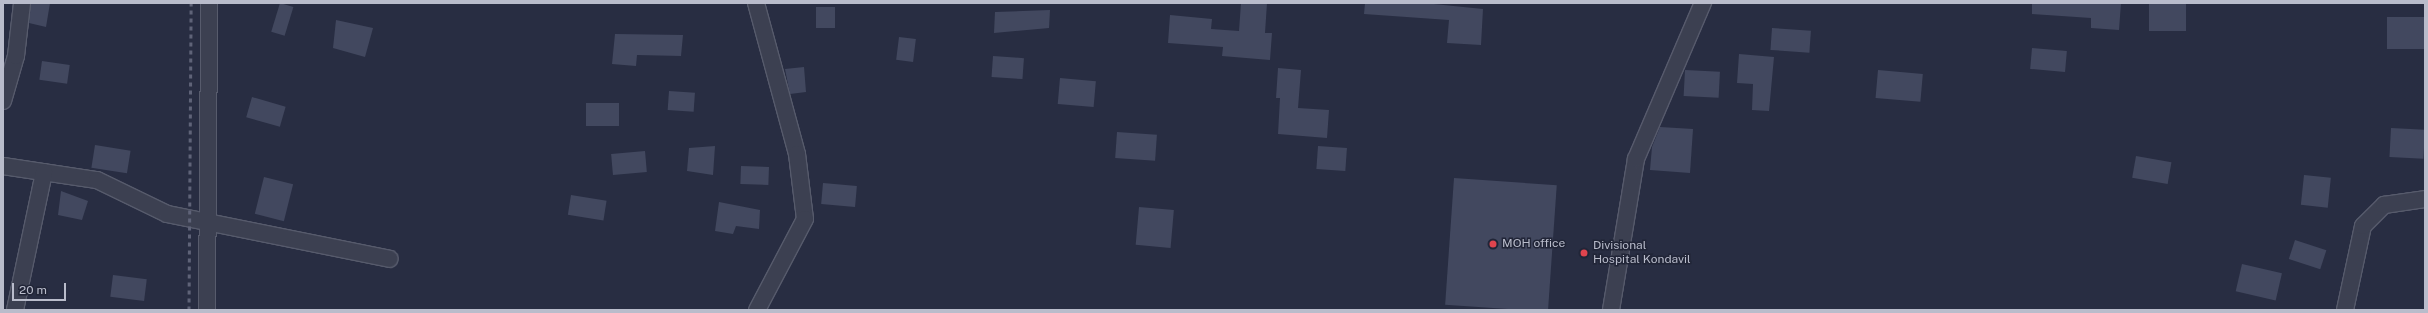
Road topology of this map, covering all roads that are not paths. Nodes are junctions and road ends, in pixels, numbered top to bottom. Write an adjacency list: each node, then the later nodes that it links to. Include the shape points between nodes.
1 (22, 3): 5 (street, via 16,56)
2 (209, 3): 9 (street)
3 (756, 3): 13 (street, via 797,154 805,218)
4 (1702, 3): 14 (street, via 1636,159)
5 (3, 101)
6 (3, 166): 7 (street)
7 (44, 172): 9 (street, via 97,180 168,214); 11 (street)
8 (2425, 199): 15 (street, via 2384,205 2363,226)
9 (208, 221): 10 (street); 12 (street)
10 (390, 259)
11 (15, 310)
12 (207, 310)
13 (757, 310)
14 (1611, 310)
15 (2345, 310)

